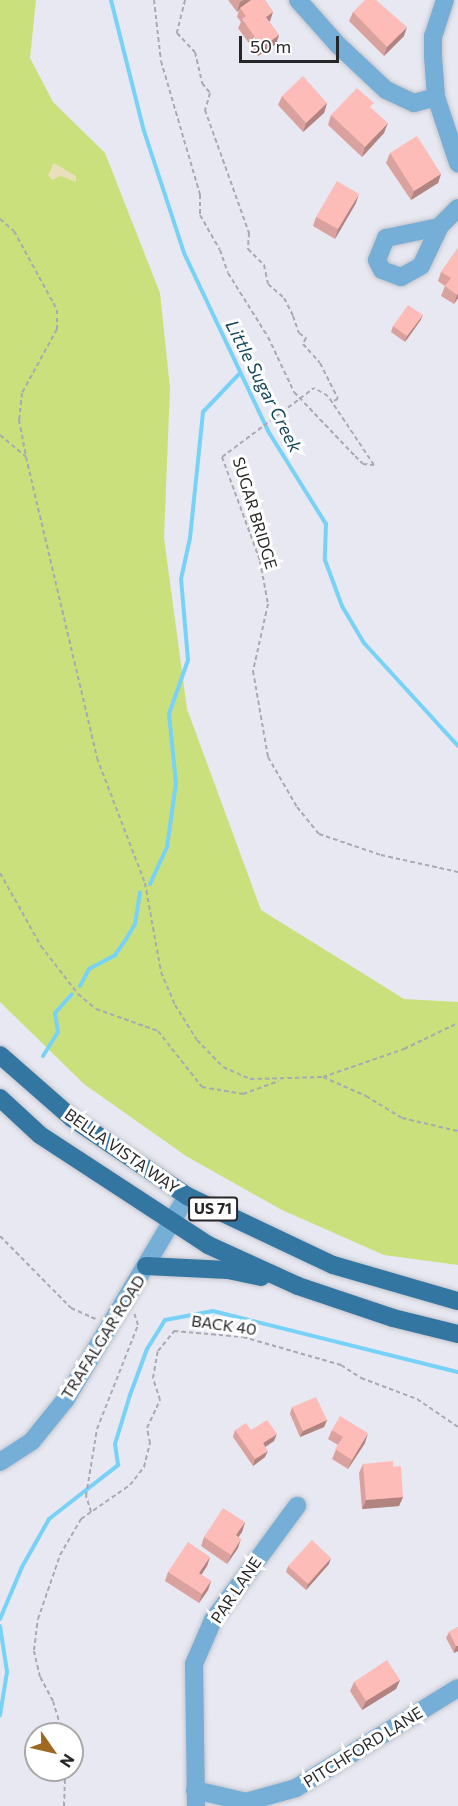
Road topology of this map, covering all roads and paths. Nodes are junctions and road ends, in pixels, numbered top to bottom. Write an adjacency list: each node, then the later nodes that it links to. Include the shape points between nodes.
1 (154, 0): 10 (path, SUGAR BRIDGE, via 161,61 200,194 200,215 294,392 363,464 374,465)
2 (185, 0): 10 (path, via 177,33 195,52 202,83 210,93 205,110 249,233 248,249 268,272 268,284 284,298 299,333 306,338 303,344 320,363 338,399 334,402)
3 (298, 0): 5 (street, via 386,90 414,104)
4 (445, 0): 5 (street, via 433,36)
5 (436, 97): 6 (street)
6 (458, 163)
7 (458, 208): 9 (street)
8 (0, 219): 12 (path, via 14,231 57,310 57,329 22,393 19,420)
9 (440, 226)
10 (328, 396): 13 (path, SUGAR BRIDGE, bridge, via 314,388 222,457 260,561 268,604 253,671 268,757 319,834 381,855)
11 (0, 435): 12 (path)
12 (26, 458): 18 (path, via 78,689 97,758 145,882 161,972 175,1005 197,1040 223,1067 250,1079)
13 (458, 872)
14 (0, 873): 18 (path, via 41,946 78,994 96,1009 158,1031 202,1086 217,1092 243,1094)
15 (458, 1023): 17 (path, via 404,1049)
16 (0, 1055): 21 (main road, BELLA VISTA WAY / US 71, via 72,1118)
17 (323, 1077): 18 (path); 20 (path, via 402,1118)
18 (282, 1080)
19 (0, 1098): 22 (main road, BELLA VISTA WAY / US 71, via 40,1135)
20 (458, 1131)
21 (187, 1196): 22 (street, TRAFALGAR ROAD); 25 (main road, BELLA VISTA WAY / US 71, via 333,1265)
22 (171, 1224): 23 (street, TRAFALGAR ROAD); 24 (main road, BELLA VISTA WAY / US 71)
23 (147, 1266): 24 (main road, via 228,1270); 28 (street, TRAFALGAR ROAD, via 66,1399 32,1441)
24 (298, 1286): 26 (main road, BELLA VISTA WAY / US 71, via 393,1318)
25 (458, 1302)
26 (458, 1334)
27 (458, 1427): 31 (path, BACK 40, via 417,1400 361,1378 341,1365 243,1337 174,1331 158,1351 153,1377 160,1400 147,1428 150,1443 144,1467 130,1485 81,1519 60,1555 38,1619 34,1650 40,1677)
28 (0, 1462)
29 (297, 1506): 33 (street, PAR LANE, via 213,1620 194,1664)
30 (458, 1688): 33 (street, PITCHFORD LANE, via 296,1788 246,1802)
31 (59, 1722)
32 (65, 1782): 34 (path)
33 (195, 1798)
34 (64, 1806)

